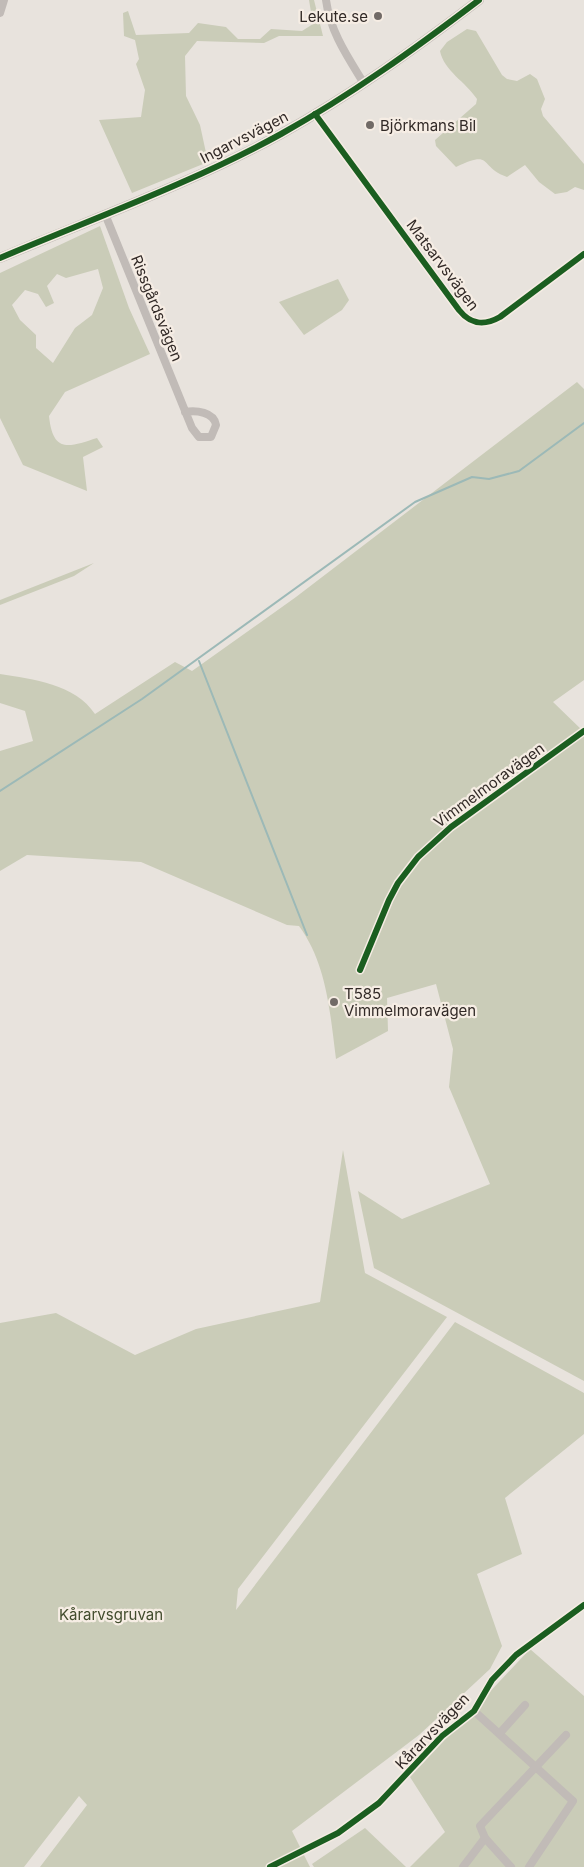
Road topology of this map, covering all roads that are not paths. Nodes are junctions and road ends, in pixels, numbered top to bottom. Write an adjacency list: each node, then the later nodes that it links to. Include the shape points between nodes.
1 (4, 0): 4 (street)
2 (326, 0): 5 (street, via 330,20 342,48)
3 (479, 0): 5 (street, Ingarvsvägen)
4 (0, 13)
5 (363, 82): 6 (street, Ingarvsvägen)
6 (315, 114): 7 (street, Ingarvsvägen, via 224,163); 8 (street, Matsarvsvägen, via 463,315 471,321 486,323 500,317)
7 (105, 214): 9 (street, Ingarvsvägen); 10 (street, Rissgårdsvägen)
8 (584, 254)
9 (0, 258)
10 (185, 412)
11 (584, 731): 12 (street, Vimmelmoravägen, via 451,827 418,857 389,900)
12 (360, 970)
13 (584, 1604): 15 (street, Kårarvsvägen, via 516,1655 492,1680)
14 (524, 1705): 16 (street)
15 (474, 1711): 16 (street); 20 (street, Kårarvsvägen, via 442,1736 380,1803 345,1828)
16 (500, 1733): 18 (street)
17 (566, 1735): 18 (street)
18 (536, 1765): 19 (street, via 480,1826); 23 (street, via 573,1801)
19 (485, 1838): 21 (street); 22 (street)
20 (270, 1867)
21 (464, 1867)
22 (511, 1867)
23 (529, 1867)

